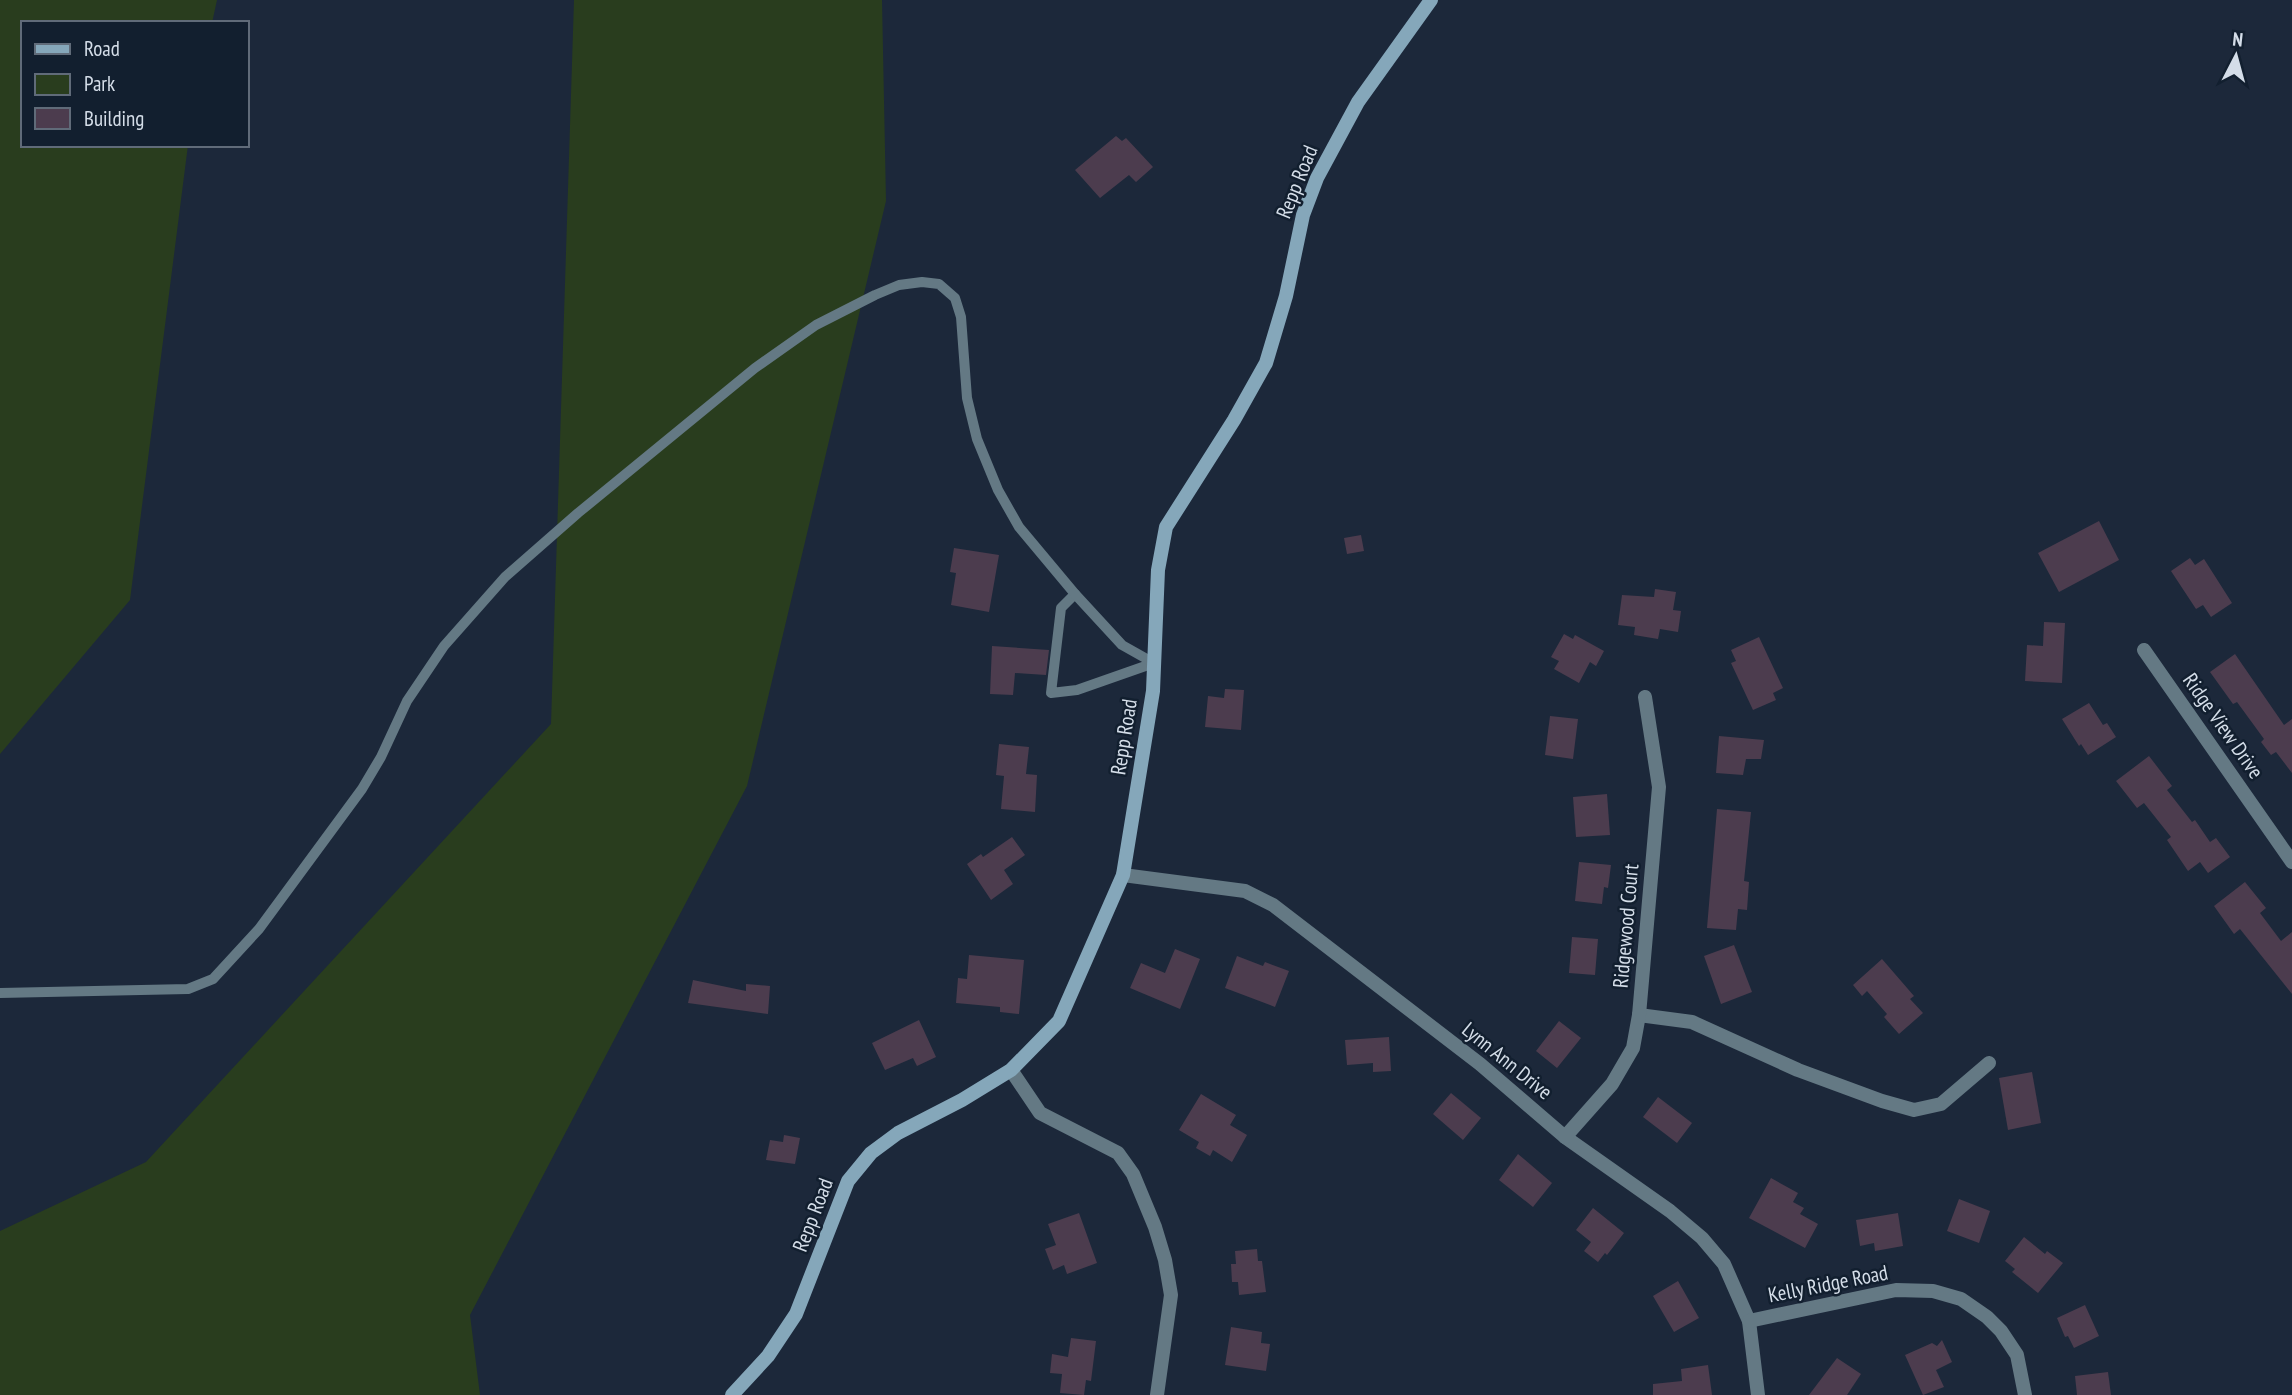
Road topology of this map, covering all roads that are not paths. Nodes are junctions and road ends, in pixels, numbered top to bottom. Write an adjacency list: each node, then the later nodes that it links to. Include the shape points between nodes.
1 (1431, 0): 4 (street, Repp Road, via 1358,102 1317,178 1303,215 1266,363 1166,527 1158,570)
2 (1075, 594): 4 (lane, via 1122,645); 4 (lane, via 1061,608 1051,693 1077,690); 8 (lane, via 1019,527 982,452 967,398 961,317 955,298 939,284 899,285 816,325 755,368 505,578 444,646 407,701 362,789 258,929 213,979 188,989)
3 (2144, 650): 6 (street, Ridge View Drive)
4 (1154, 663): 7 (street, Repp Road)
5 (1646, 697): 9 (street, Ridgewood Court, via 1659,787)
6 (2292, 862)
7 (1123, 875): 11 (street, Repp Road, via 1059,1021); 12 (street, Lynn Ann Drive, via 1245,891 1273,905 1480,1064)
8 (0, 993)
9 (1639, 1015): 10 (street, via 1692,1022 1798,1070 1914,1110 1941,1104); 12 (street, Ridgewood Court, via 1633,1048 1612,1084)
10 (1989, 1063)
11 (1011, 1070): 14 (street, Repp Road, via 871,1153 848,1181 796,1314 768,1356); 15 (street, via 1040,1113 1118,1153 1133,1174 1162,1249 1171,1295)
12 (1565, 1137): 13 (street, Lynn Ann Drive, via 1670,1210 1702,1238 1724,1264)
13 (1749, 1321): 16 (street, Lynn Ann Drive); 17 (street, Kelly Ridge Road, via 1896,1290 1933,1291 1961,1300 2001,1331 2017,1355)
14 (732, 1395)
15 (1157, 1395)
16 (1758, 1395)
17 (2025, 1395)

